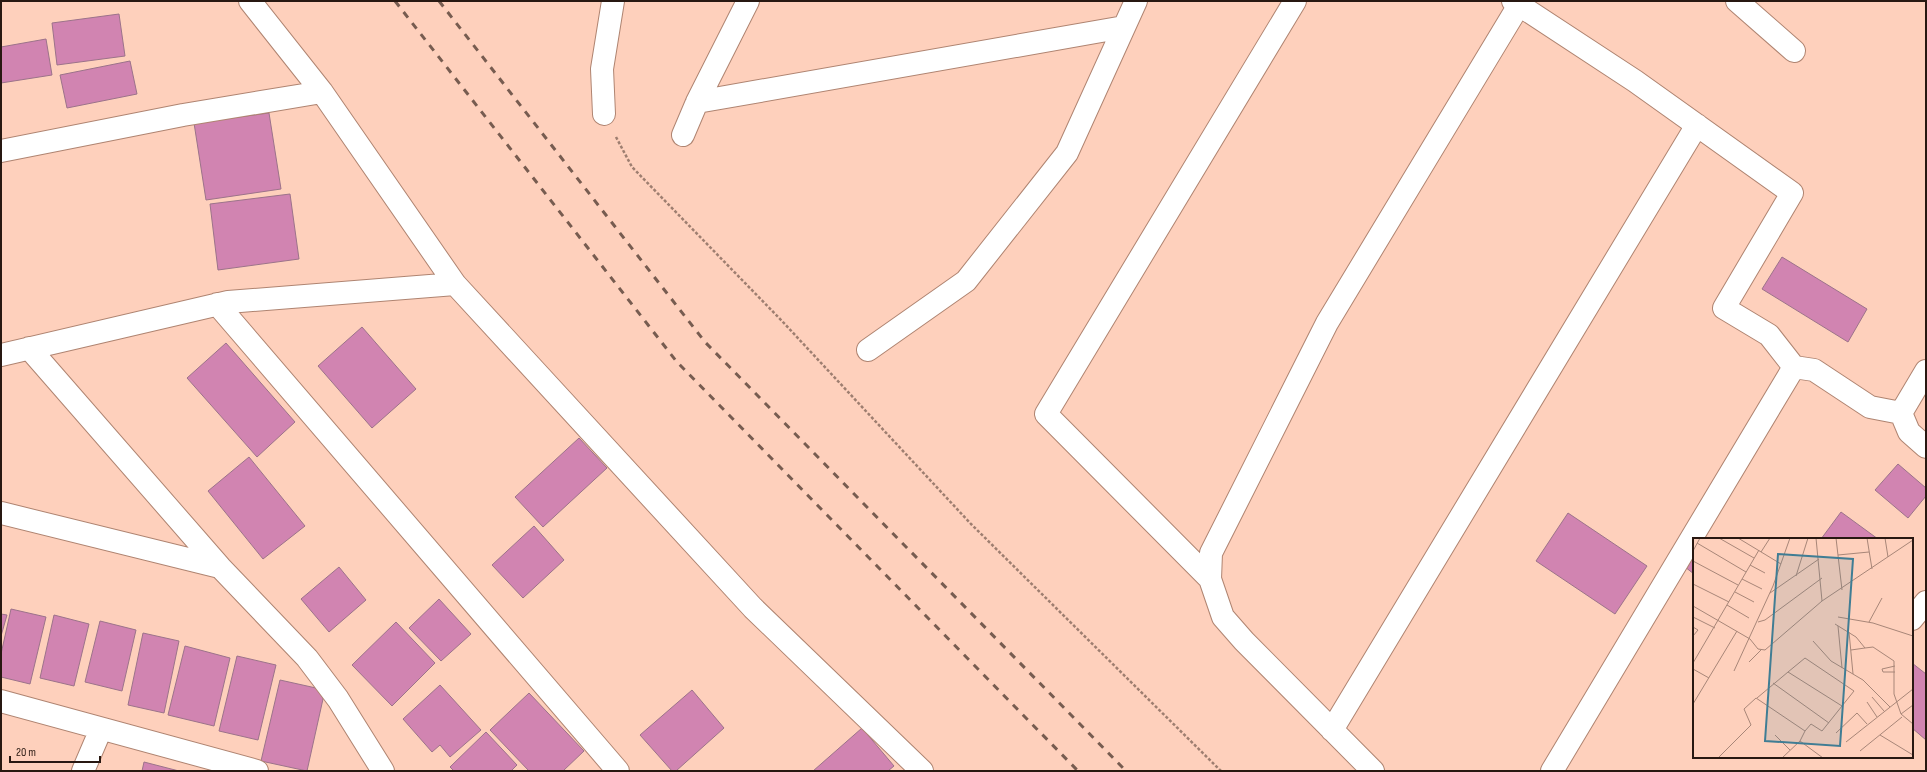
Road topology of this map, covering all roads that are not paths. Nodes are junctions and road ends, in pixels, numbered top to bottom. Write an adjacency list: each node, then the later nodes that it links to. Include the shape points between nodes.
1 (250, 1): 10 (street)
2 (613, 1): 12 (street, via 602,69)
3 (748, 1): 11 (street)
4 (1136, 1): 8 (street)
5 (1295, 1): 27 (street, via 1046,414)
6 (1737, 1): 9 (street)
7 (1516, 3): 13 (street); 27 (street, via 1327,323 1211,553)
8 (1124, 28): 11 (street); 19 (street, via 1067,153 966,282)
9 (1794, 51)
10 (322, 92): 15 (street, via 183,115); 16 (street)
11 (697, 102): 14 (street)
12 (604, 114)
13 (1697, 125): 21 (street, via 1792,193 1724,308 1769,335); 32 (street)
14 (683, 135)
15 (1, 151)
16 (455, 284): 17 (street); 37 (street, via 753,608)
17 (217, 304): 18 (street); 36 (street)
18 (29, 348): 20 (street); 26 (street)
19 (868, 350)
20 (1, 355)
21 (1794, 367): 23 (street, via 1814,370 1870,407); 39 (street)
22 (1926, 372): 23 (street)
23 (1901, 413): 24 (street, via 1909,432)
24 (1926, 447)
25 (1, 512): 26 (street)
26 (220, 567): 35 (street, via 307,658 338,699)
27 (1210, 579): 32 (street, via 1223,617)
28 (1926, 602): 29 (street)
29 (1913, 618)
30 (1, 701): 31 (street)
31 (101, 729): 33 (street); 34 (street)
32 (1332, 730): 38 (street)
33 (82, 771)
34 (257, 771)
35 (383, 771)
36 (618, 771)
37 (922, 771)
38 (1373, 771)
39 (1552, 771)

